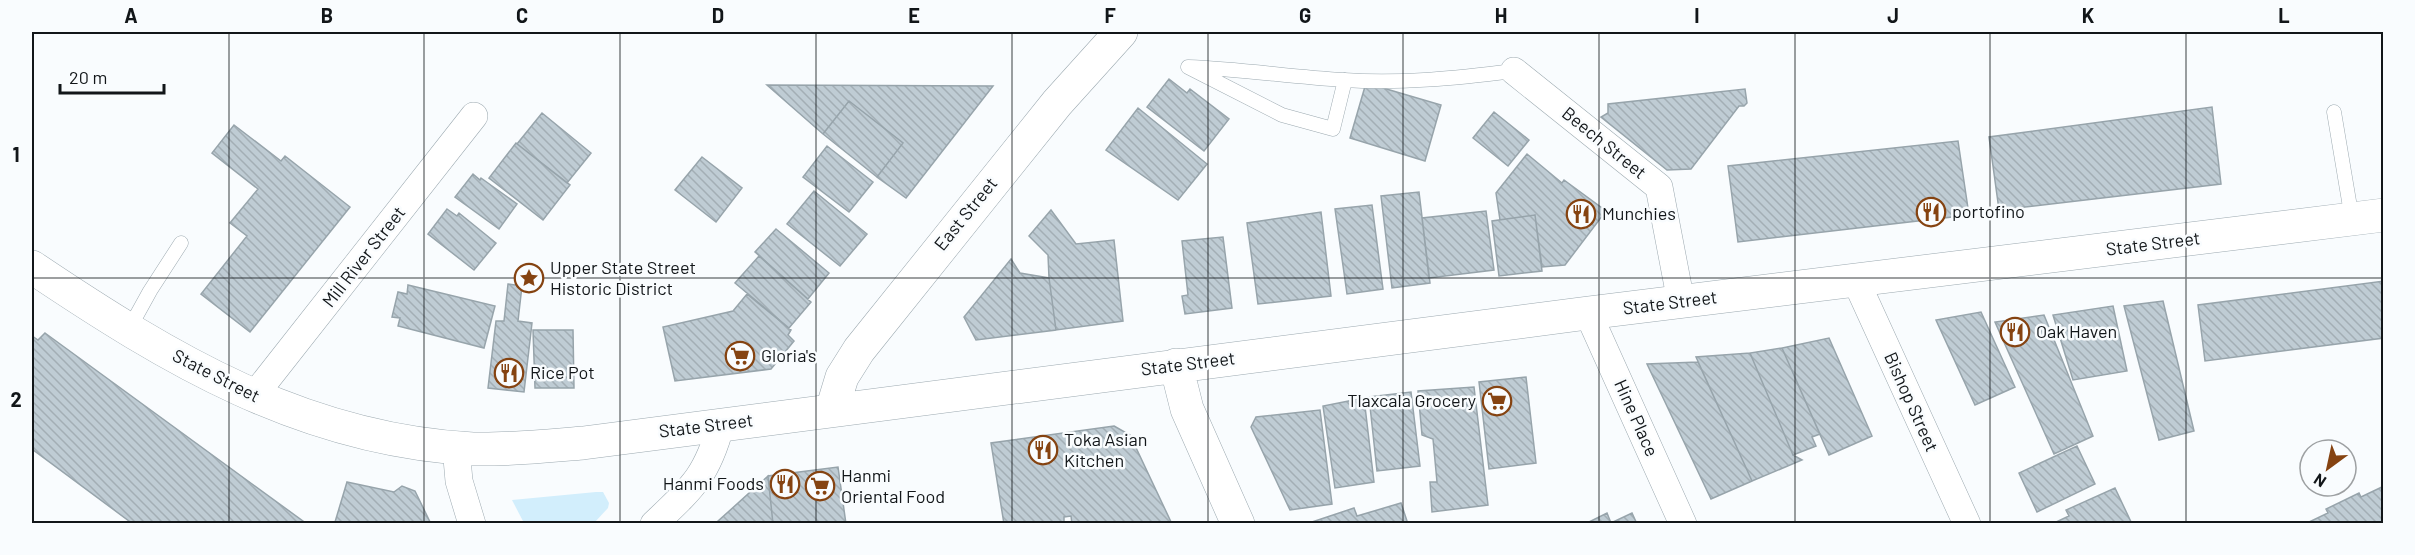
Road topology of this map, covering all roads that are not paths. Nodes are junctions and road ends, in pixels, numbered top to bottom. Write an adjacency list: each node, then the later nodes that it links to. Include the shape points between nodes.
1 (1120, 32): 15 (main road, East Street, via 1057,103 859,350 842,377)
2 (1514, 71): 3 (lane, via 1437,81); 10 (street, Beech Street, via 1659,187)
3 (1345, 81): 3 (lane, via 1232,69 1188,67 1282,115 1333,129)
4 (2334, 112): 6 (lane)
5 (474, 116): 14 (street, Mill River Street)
6 (2368, 217): 9 (main road, State Street)
7 (181, 243): 12 (lane)
8 (32, 267): 12 (main road, State Street)
9 (1856, 280): 10 (main road, State Street); 22 (street, Bishop Street)
10 (1682, 302): 11 (main road, State Street)
11 (1588, 313): 13 (main road, State Street); 21 (street, Hine Place)
12 (129, 329): 14 (main road, State Street)
13 (1176, 365): 15 (main road, State Street); 20 (main road, via 1186,410)
14 (253, 397): 17 (main road, State Street, via 340,426)
15 (832, 410): 16 (main road, State Street)
16 (721, 424): 17 (main road, State Street, via 583,443 494,449); 19 (street, via 700,477)
17 (456, 447): 18 (street, via 459,481)
18 (472, 524)
19 (654, 524)
20 (1238, 524)
21 (1683, 524)
22 (1967, 524)

